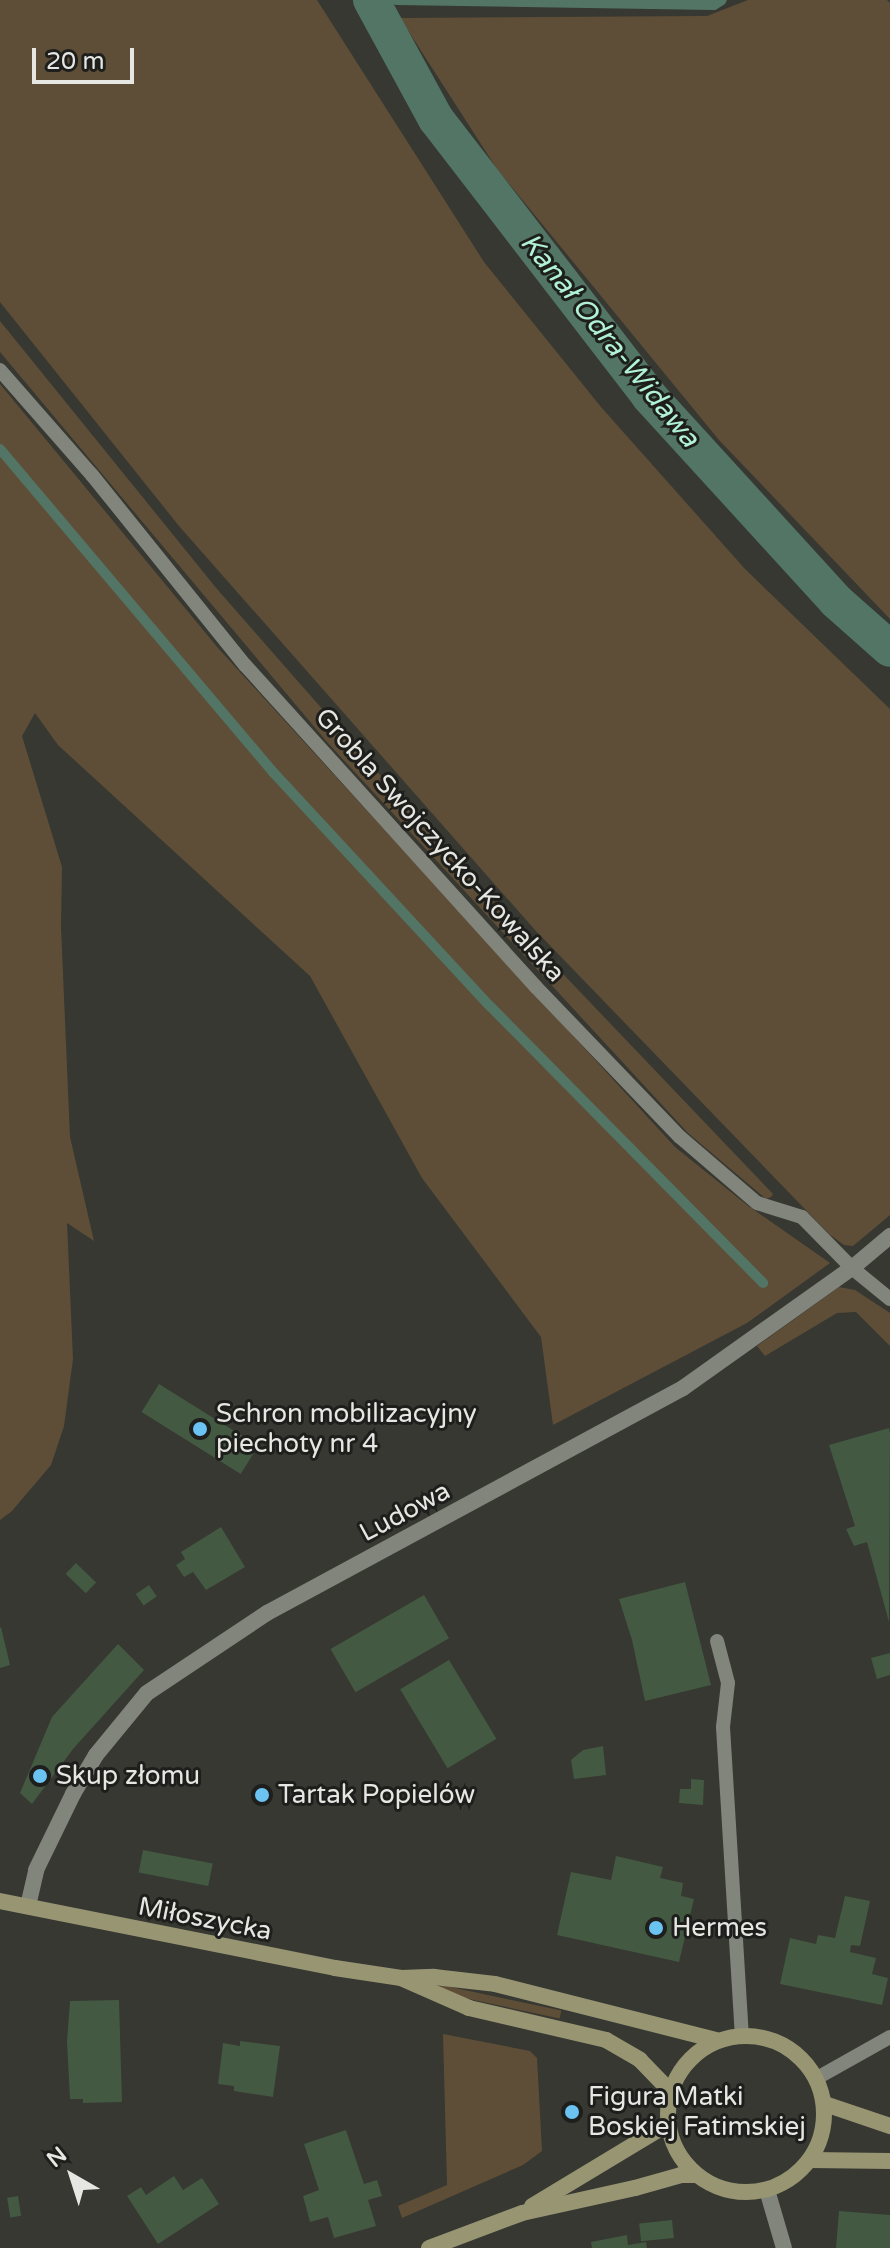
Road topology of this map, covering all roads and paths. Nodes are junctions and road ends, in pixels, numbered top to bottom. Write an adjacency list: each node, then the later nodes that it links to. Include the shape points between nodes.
1 (0, 370): 3 (lane, Grobla Swojczycko-Kowalska, via 245,665 536,987 680,1137 757,1203 802,1217)
2 (890, 1236): 3 (street, Ludowa)
3 (852, 1268): 4 (lane, Grobla Swojczycko-Kowalska); 7 (street, Ludowa, via 683,1388 267,1613 147,1693 96,1755 73,1794 36,1870)
4 (890, 1299)
5 (717, 1641): 9 (lane, via 728,1683 723,1727)
6 (0, 1901): 7 (main road, Miłoszycka)
7 (28, 1906): 8 (main road, Miłoszycka)
8 (401, 1978): 11 (main road, Miłoszycka, via 495,1984); 13 (main road, Miłoszycka, via 469,2008 606,2040 640,2060)
9 (742, 2035): 11 (main road); 12 (main road, via 786,2045)
10 (890, 2037): 12 (lane)
11 (716, 2040): 13 (main road, via 680,2070)
12 (817, 2078): 14 (main road)
13 (670, 2091): 15 (main road)
14 (825, 2104): 16 (main road); 17 (main road, via 825,2124)
15 (668, 2124): 19 (main road, via 677,2152); 21 (main road)
16 (890, 2126)
17 (810, 2160): 18 (main road); 20 (main road, via 790,2179)
18 (890, 2161)
19 (696, 2175): 20 (main road, via 718,2187); 21 (main road)
20 (767, 2190): 23 (street)
21 (522, 2213): 22 (main road)
22 (429, 2248)
23 (784, 2248)

